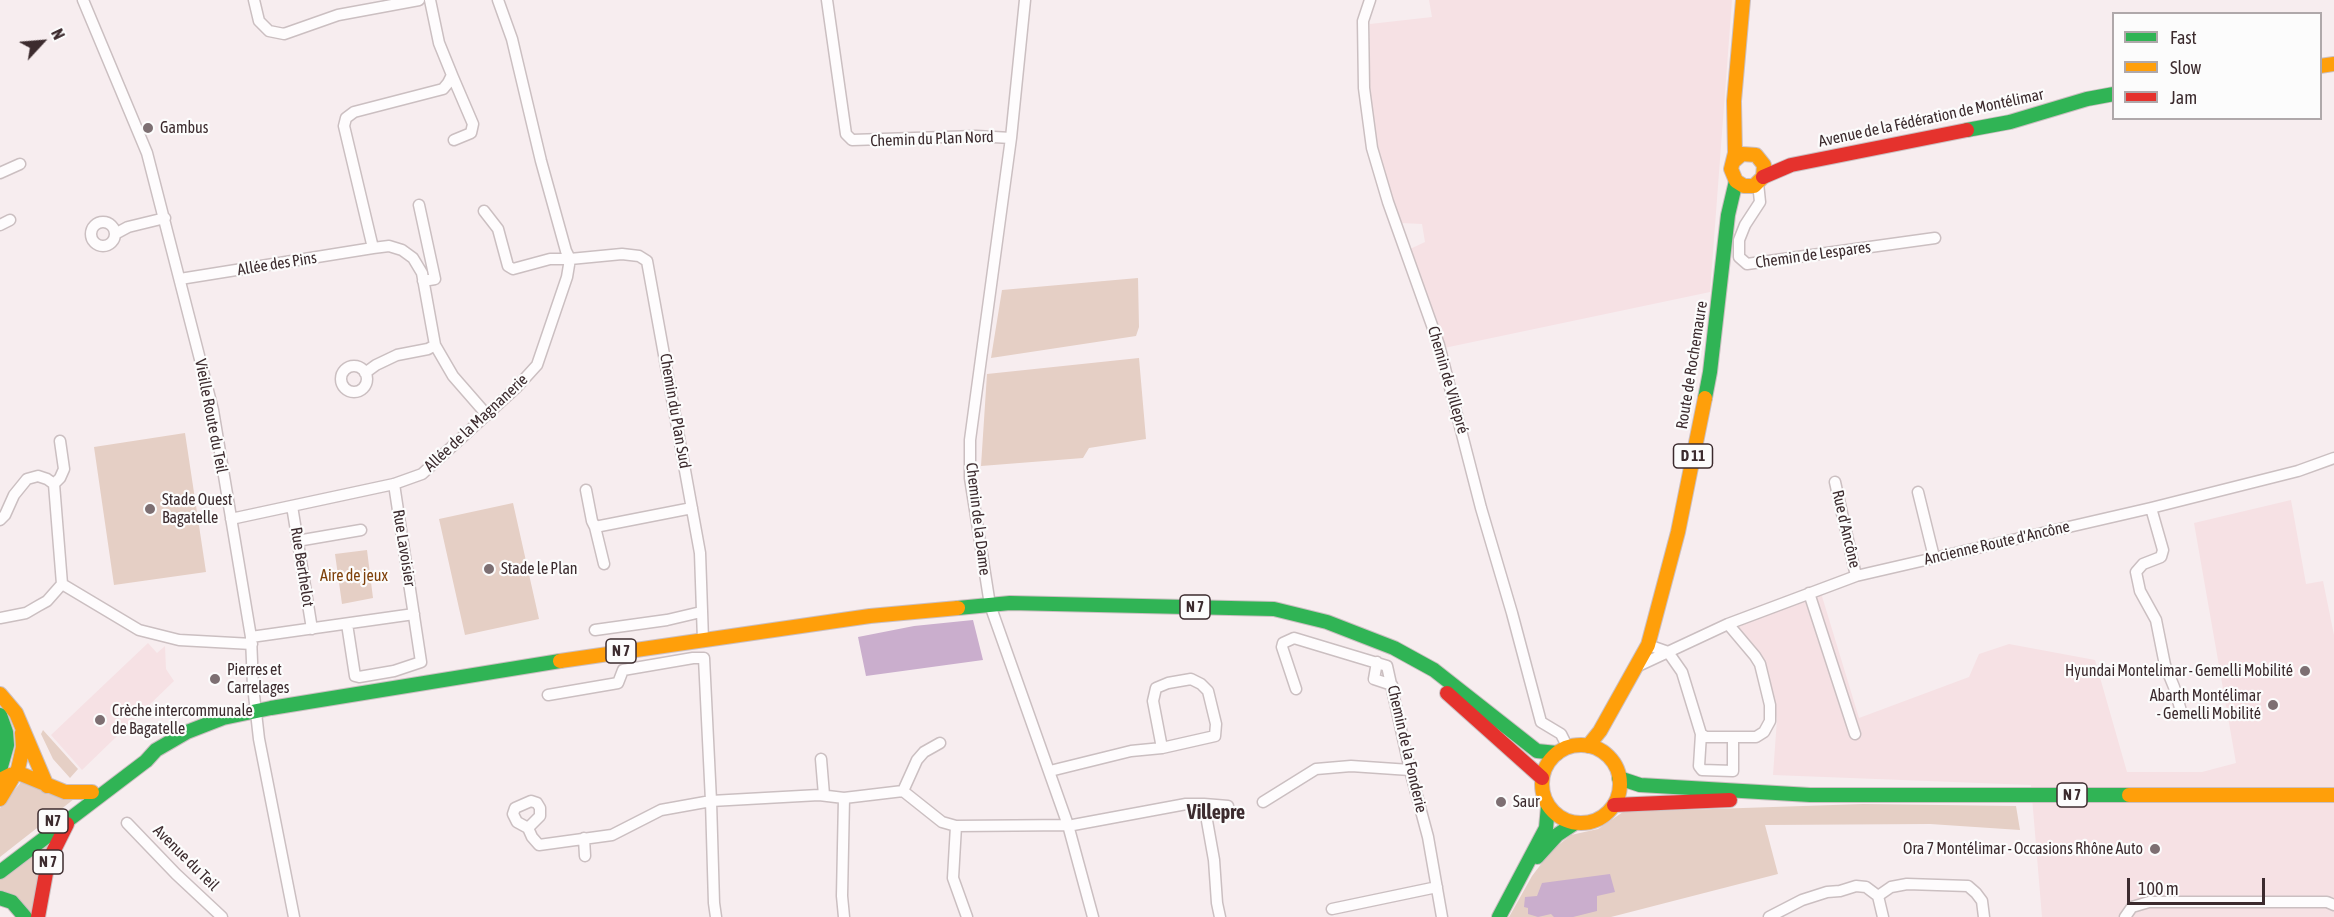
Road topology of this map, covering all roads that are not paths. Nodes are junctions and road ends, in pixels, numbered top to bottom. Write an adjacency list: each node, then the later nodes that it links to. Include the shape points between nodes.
1 (83, 0): 23 (street, Vieille Route du Teil, via 147,153)
2 (254, 0): 3 (street, via 259,21 269,31 284,34 338,15)
3 (418, 0)
4 (430, 0): 10 (street, via 439,43)
5 (498, 0): 27 (street)
6 (827, 0): 13 (street, Chemin du Plan Nord, via 846,134 852,140)
7 (1025, 0): 13 (street, Chemin de la Dame)
8 (1370, 0): 83 (street, Chemin de Villepré, via 1363,32 1364,88 1372,148 1439,345 1541,722 1561,734)
9 (1743, 0): 11 (main road)
10 (452, 75): 14 (street, via 473,124 471,133); 26 (street, via 443,88 354,112 346,118 344,126)
11 (1735, 87): 15 (main road, via 1746,140); 16 (main road)
12 (2112, 94): 18 (main road, Avenue de la Fédération de Montélimar, via 2000,124)
13 (1011, 138): 53 (street, Chemin de la Dame, via 970,440 970,478)
14 (454, 140)
15 (1757, 157): 16 (main road, via 1742,154); 18 (main road, Avenue de la Fédération de Montélimar); 20 (main road, via 1765,169)
16 (1734, 161): 20 (main road, via 1731,169)
17 (20, 164): 19 (street)
18 (1791, 165): 20 (main road, Avenue de la Fédération de Montélimar)
19 (0, 173)
20 (1751, 182): 25 (street, Chemin de Lespares, via 1761,202 1740,240 1739,256 1747,264); 63 (main road, Route de Rochemaure / D 11, via 1725,240 1710,372 1678,532)
21 (419, 205): 29 (street, via 435,279)
22 (484, 211): 27 (street, via 498,229 508,266 513,269 550,259)
23 (165, 218): 24 (street); 28 (street, Vieille Route du Teil)
24 (116, 234)
25 (1935, 238)
26 (373, 248): 28 (street, Allée des Pins); 29 (street, Allée des Pins, via 389,246 402,250 413,258)
27 (570, 259): 32 (street, Allée de la Magnanerie, via 537,365); 41 (street, Chemin du Plan Sud, via 622,254 647,261)
28 (180, 279): 43 (street, Vieille Route du Teil, via 213,410)
29 (423, 281): 30 (street, Allée des Pins)
30 (435, 345): 31 (street, via 397,356); 32 (street, Allée des Pins, via 453,376)
31 (365, 373)
32 (487, 415): 37 (street, Allée de la Magnanerie, via 422,474)
33 (60, 441): 36 (street, via 64,469)
34 (2334, 458): 42 (street, Ancienne Route d'Ancône, via 2298,471)
35 (1835, 482): 50 (street, Rue d'Ancône)
36 (54, 484): 44 (street, via 38,477 27,479); 51 (street)
37 (394, 484): 40 (street); 55 (street, Rue Lavoisier)
38 (586, 490): 45 (street)
39 (1918, 492): 48 (street)
40 (292, 506): 43 (street); 47 (street, Rue Berthelot)
41 (692, 508): 45 (street); 54 (street, Chemin du Plan Sud, via 700,554)
42 (2151, 508): 48 (street, Ancienne Route d'Ancône); 73 (street, via 2163,550 2161,557 2143,564 2136,572 2140,591 2156,620 2165,665)
43 (231, 519): 61 (street, Vieille Route du Teil)
44 (0, 520)
45 (596, 527): 49 (street)
46 (362, 530): 47 (street)
47 (297, 541): 59 (street, Rue Berthelot)
48 (1934, 557): 50 (street, Ancienne Route d'Ancône)
49 (604, 564)
50 (1856, 576): 52 (street, Ancienne Route d'Ancône)
51 (62, 584): 56 (street, via 47,601 26,613); 61 (street, via 150,634 191,641)
52 (1809, 593): 58 (street, Ancienne Route d'Ancône); 77 (street)
53 (990, 605): 62 (main road, N 7, via 870,616); 64 (main road, N 7, via 1274,609 1327,622); 88 (street, Chemin de la Dame)
54 (701, 612): 60 (street); 62 (street, Chemin du Plan Sud)
55 (414, 614): 57 (street); 57 (street, Rue Lavoisier, via 421,662 359,677 355,676)
56 (0, 618)
57 (347, 624): 59 (street)
58 (1728, 624): 65 (street, Ancienne Route d'Ancône); 78 (street, via 1760,664 1770,705 1770,721 1764,732 1756,737)
59 (312, 628): 61 (street)
60 (595, 630)
61 (251, 640): 72 (street, Vieille Route du Teil)
62 (703, 640): 72 (main road, N 7)
63 (1648, 645): 65 (street); 67 (main road, Route de Rochemaure / D 11)
64 (1394, 648): 83 (main road, N 7, via 1434,670 1528,745 1537,750); 90 (main road, N 7)
65 (1668, 652): 67 (street); 76 (street, via 1687,684)
66 (1377, 662): 68 (street, Chemin de la Fonderie, via 1387,666); 68 (street, via 1374,679); 69 (street, via 1287,639 1282,647)
67 (1637, 666): 80 (main road, Route de Rochemaure / D 11); 84 (main road, Route de Rochemaure / D 11, via 1613,713)
68 (1392, 685): 87 (street, Chemin de la Fonderie)
69 (1296, 689)
70 (0, 694): 75 (main road)
71 (548, 695): 101 (street, via 618,683 623,670 704,658)
72 (255, 711): 82 (main road, N 7, via 207,724); 126 (street, Vieille Route du Teil)
73 (2181, 711)
74 (0, 715): 86 (main road, via 7,745)
75 (21, 723): 89 (main road, via 23,747); 93 (main road)
76 (1701, 734): 78 (street); 78 (street, via 1702,770 1733,771)
77 (1856, 734)
78 (1733, 737)
79 (940, 743): 94 (street, via 924,752)
80 (1588, 746): 83 (main road); 84 (main road)
81 (1162, 748): 81 (street, via 1215,736 1208,691 1201,684 1191,679 1156,688 1153,701); 88 (street, via 1131,751)
82 (156, 750): 95 (main road, N7); 107 (main road, N 7)
83 (1563, 751): 90 (main road, via 1550,760)
84 (1604, 753): 91 (main road)
85 (821, 759): 96 (street)
86 (0, 770)
87 (1410, 770): 102 (street, via 1351,766 1316,769); 118 (street, Chemin de la Fonderie)
88 (1050, 771): 110 (street, Chemin de la Dame)
89 (16, 774): 92 (main road); 93 (main road); 100 (main road)
90 (1542, 778): 106 (main road)
91 (1619, 778): 97 (main road, N 7, via 1640,785); 104 (main road)
92 (0, 780)
93 (47, 786): 95 (main road, via 65,792)
94 (903, 791): 99 (street); 111 (street, via 942,822)
95 (92, 792): 115 (main road, N7)
96 (824, 795): 99 (street); 101 (street)
97 (1810, 795): 98 (main road, N 7); 104 (main road, N 7)
98 (2334, 795)
99 (844, 798): 128 (street)
100 (0, 799)
101 (711, 801): 113 (street, via 661,810 612,835); 127 (street)
102 (1263, 802)
103 (1203, 804): 105 (street); 110 (street); 131 (street)
104 (1614, 805): 109 (main road, via 1597,820)
105 (1228, 806)
106 (1548, 806): 109 (main road); 116 (main road, via 1546,828)
107 (76, 813): 117 (main road, N 7); 124 (main road, N 7, via 48,862)
108 (127, 823): 125 (street, Avenue du Teil)
109 (1575, 823): 116 (main road, via 1557,835)
110 (1068, 825): 111 (street); 130 (street, Chemin de la Dame)
111 (956, 826): 129 (street, via 953,878)
112 (528, 828): 113 (street, via 539,845)
113 (584, 838): 114 (street)
114 (585, 856)
115 (0, 862)
116 (1524, 870): 133 (main road)
117 (0, 872)
118 (1437, 887): 122 (street); 132 (street, Chemin de la Fonderie)
119 (1878, 896): 134 (street, via 1866,887 1856,886 1802,900); 135 (street); 136 (street, via 1891,887 1907,884 1968,886 1982,902)
120 (0, 898): 123 (main road, via 12,902)
121 (2334, 905): 137 (street, via 2149,902 2132,907)
122 (1332, 909)
123 (25, 917)
124 (38, 917)
125 (222, 917)
126 (294, 917)
127 (716, 917)
128 (844, 917)
129 (966, 917)
130 (1093, 917)
131 (1220, 917)
132 (1442, 917)
133 (1499, 917)
134 (1768, 917)
135 (1882, 917)
136 (1984, 917)
137 (2125, 917)

